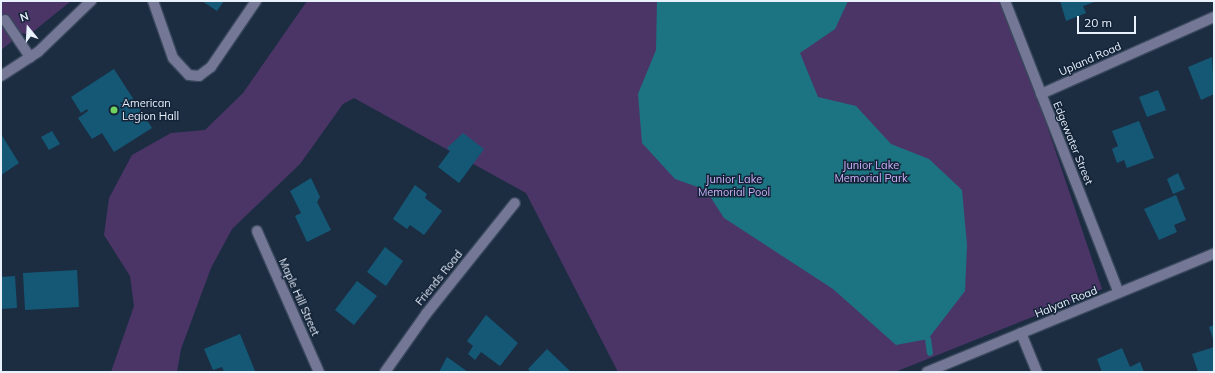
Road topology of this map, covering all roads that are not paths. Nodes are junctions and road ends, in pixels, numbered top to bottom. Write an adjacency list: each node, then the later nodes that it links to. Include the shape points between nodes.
1 (90, 1): 7 (street)
2 (153, 1): 3 (street, via 173,58 189,75 199,76 211,67)
3 (256, 1)
4 (1004, 1): 9 (street, Edgewater Street)
5 (1214, 17): 9 (street, Upland Road)
6 (5, 20): 7 (street)
7 (30, 57): 8 (street)
8 (1, 76)
9 (1041, 94): 13 (street, Edgewater Street)
10 (515, 203): 16 (street, Friends Road, via 426,314)
11 (257, 231): 15 (street, Maple Hill Street)
12 (1214, 254): 13 (street, Halyan Road)
13 (1119, 293): 14 (street, Halyan Road)
14 (1021, 333): 17 (street, Halyan Road); 18 (street)
15 (319, 372)
16 (385, 372)
17 (927, 372)
18 (1037, 372)

